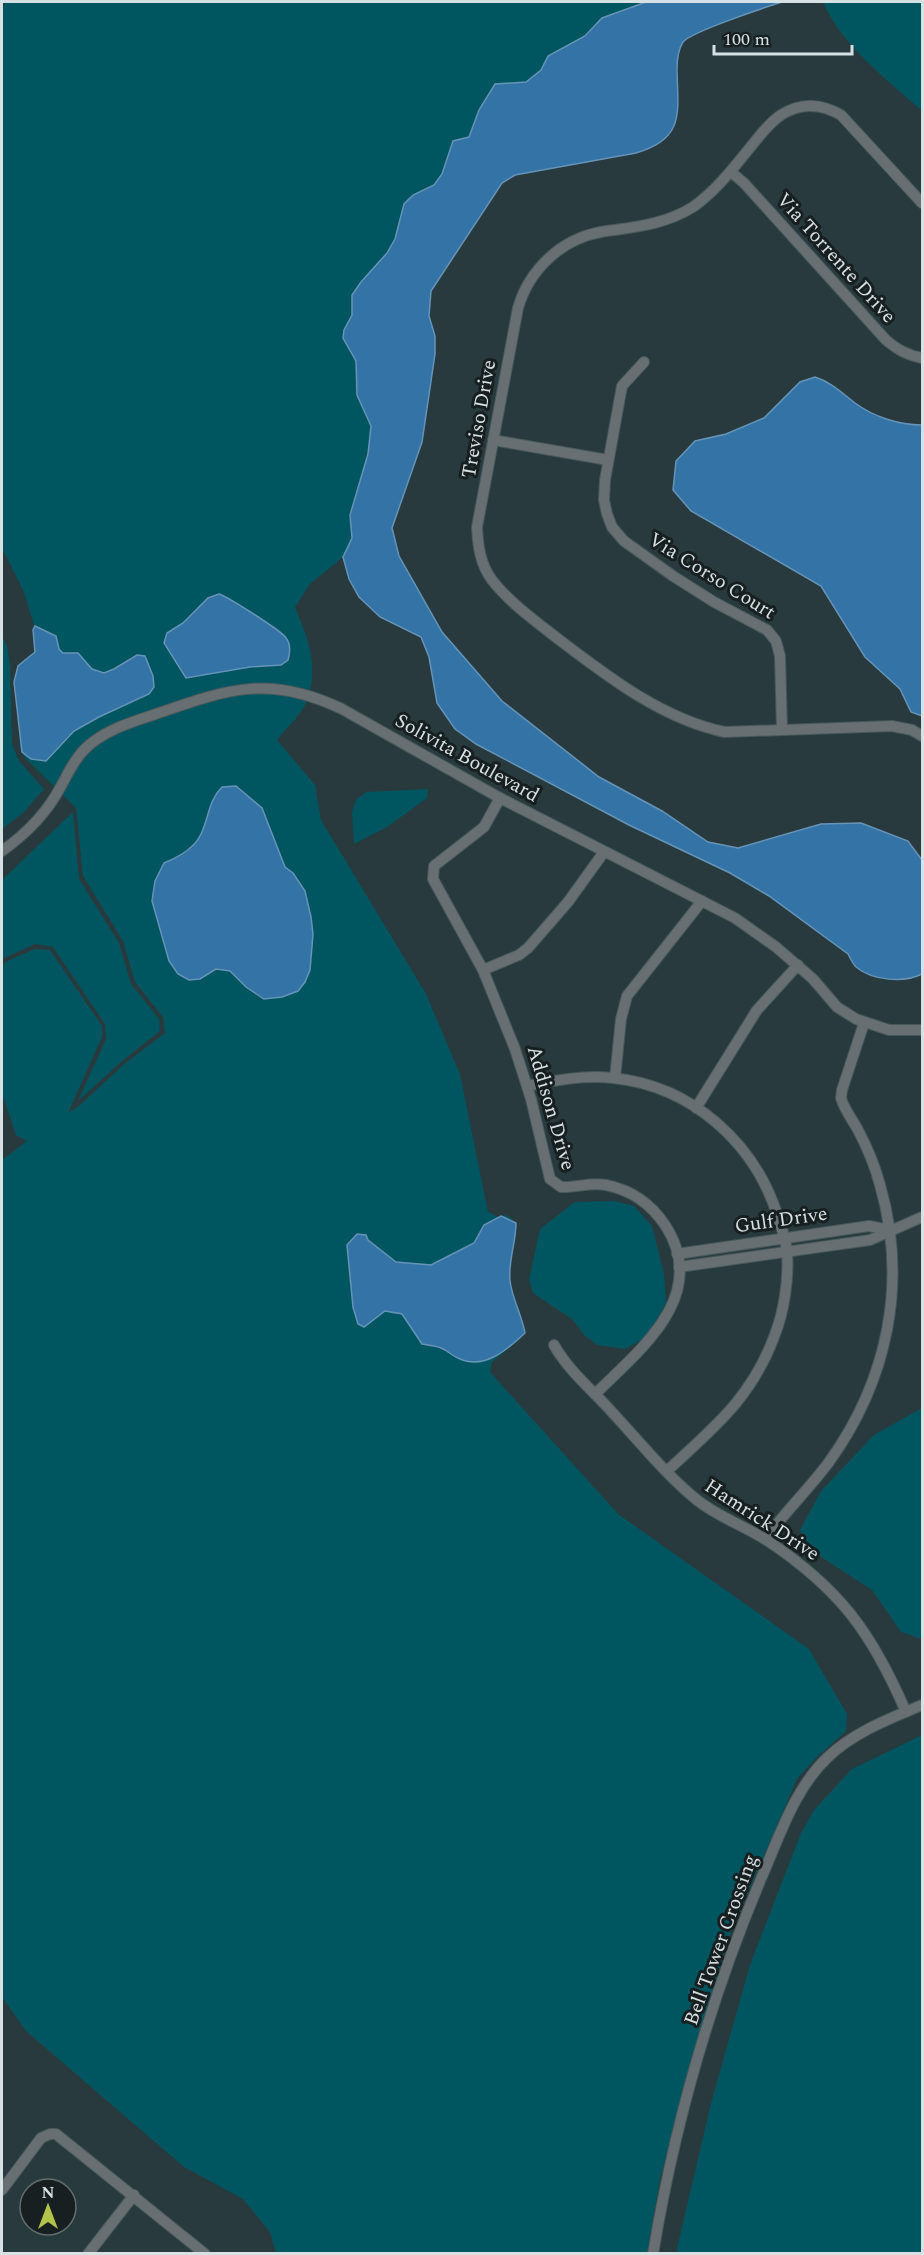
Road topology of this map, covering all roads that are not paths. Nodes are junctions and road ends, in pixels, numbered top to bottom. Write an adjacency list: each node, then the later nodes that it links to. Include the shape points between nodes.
1 (730, 172): 2 (street, Treviso Drive, via 780,115 799,107 829,108 842,115); 3 (street, Via Torrente Drive, via 886,340 908,355); 5 (street, Treviso Drive, via 718,187 669,219 648,226 599,232 572,242 538,269 523,290 518,308)
2 (922, 203)
3 (922, 357)
4 (644, 362): 6 (street, Via Corso Court, via 622,386)
5 (493, 440): 6 (street); 7 (street, Treviso Drive, via 477,527 478,548 491,579 507,596 602,672 666,710 702,727 725,732)
6 (608, 460): 7 (street, Via Corso Court, via 603,500 612,527 624,541 714,602 767,630 776,641)
7 (782, 730): 8 (street, Treviso Drive, via 892,726)
8 (922, 736)
9 (501, 798): 10 (street, Solivita Boulevard, via 330,703 286,690 241,689 194,701 100,737 72,764 42,815); 11 (street, Solivita Boulevard); 14 (street, Addison Drive, via 484,827 432,870 433,879)
10 (2, 851)
11 (604, 852): 12 (street, Solivita Boulevard); 14 (street, via 528,948)
12 (702, 902): 13 (street, Solivita Boulevard, via 735,918); 17 (street, via 625,1001)
13 (798, 965): 15 (street, Solivita Boulevard, via 837,1006); 19 (street, via 757,1011)
14 (483, 970): 18 (street, Addison Drive)
15 (864, 1023): 16 (street, Solivita Boulevard, via 889,1030); 21 (street, via 841,1098 874,1165)
16 (922, 1030)
17 (615, 1078): 18 (street, via 565,1078); 19 (street, via 661,1090)
18 (527, 1086): 24 (street, Addison Drive, via 552,1182 561,1187 607,1185 633,1195 662,1221)
19 (696, 1108): 22 (street, via 724,1129 750,1158 769,1192)
20 (922, 1217): 21 (street, Gulf Drive)
21 (890, 1230): 22 (street, Gulf Drive, via 870,1226); 23 (street, Gulf Drive, via 870,1240); 29 (street, via 892,1299 884,1343 867,1395 828,1462)
22 (784, 1238): 23 (street); 24 (street, Gulf Drive)
23 (787, 1251): 25 (street, Gulf Drive); 28 (street, via 780,1318 756,1377 731,1412)
24 (677, 1254): 25 (street, Addison Drive)
25 (679, 1267): 27 (street, Addison Drive, via 675,1299 661,1327)
26 (554, 1345): 27 (street, Hamrick Drive)
27 (595, 1394): 28 (street, Hamrick Drive)
28 (667, 1471): 29 (street, Hamrick Drive, via 710,1509)
29 (765, 1539): 31 (street, Hamrick Drive, via 811,1573 848,1609 879,1654)
30 (922, 1705): 31 (street, Bell Tower Crossing)
31 (906, 1712): 36 (street, Bell Tower Crossing, via 852,1738 827,1757 801,1789 778,1837 738,1936 701,2047)
32 (2, 2190): 33 (street, via 40,2138 56,2134)
33 (134, 2195): 34 (street); 35 (street)
34 (88, 2253)
35 (205, 2253)
36 (653, 2253)

